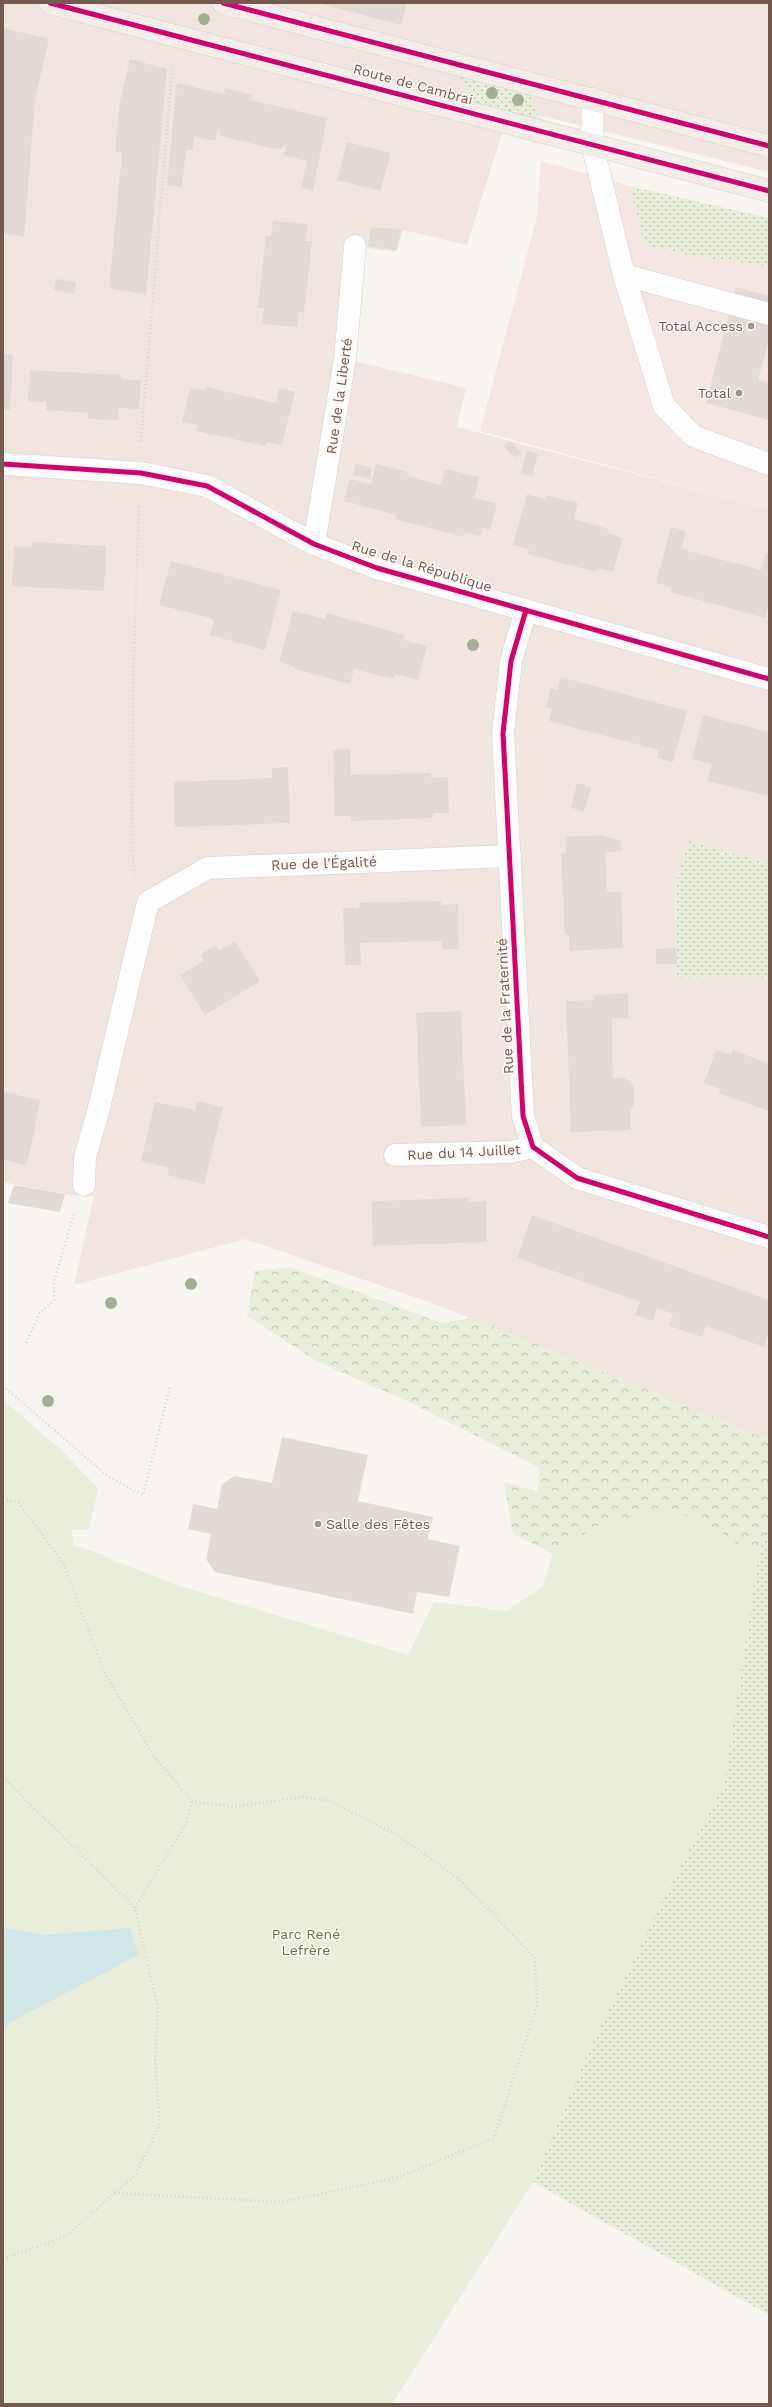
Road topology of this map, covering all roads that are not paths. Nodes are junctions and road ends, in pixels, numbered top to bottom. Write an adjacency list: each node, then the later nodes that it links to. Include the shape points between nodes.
1 (50, 3): 4 (main road, Route de Cambrai)
2 (223, 3): 3 (main road)
3 (593, 99): 4 (street); 5 (main road)
4 (592, 144): 6 (main road, Route de Cambrai); 8 (street)
5 (769, 146)
6 (769, 191)
7 (355, 246): 12 (street, Rue de la Liberté, via 345,359)
8 (624, 276): 9 (street); 11 (street, via 664,406 693,436)
9 (769, 314)
10 (3, 464): 12 (street, Rue de la République, via 141,473 207,486)
11 (769, 464)
12 (314, 544): 13 (street, Rue de la République, via 377,568)
13 (526, 610): 14 (street, Rue de la République); 15 (street, Rue de la Fraternité, via 512,661 503,733)
14 (769, 679)
15 (510, 856): 16 (street, Rue de la Fraternité, via 523,1116); 18 (street, Rue de l'Égalité, via 208,868 148,902 100,1104 85,1156)
16 (533, 1146): 17 (street, Rue du 14 Juillet, via 510,1152); 19 (street, via 577,1178)
17 (395, 1155)
18 (84, 1185)
19 (769, 1237)

